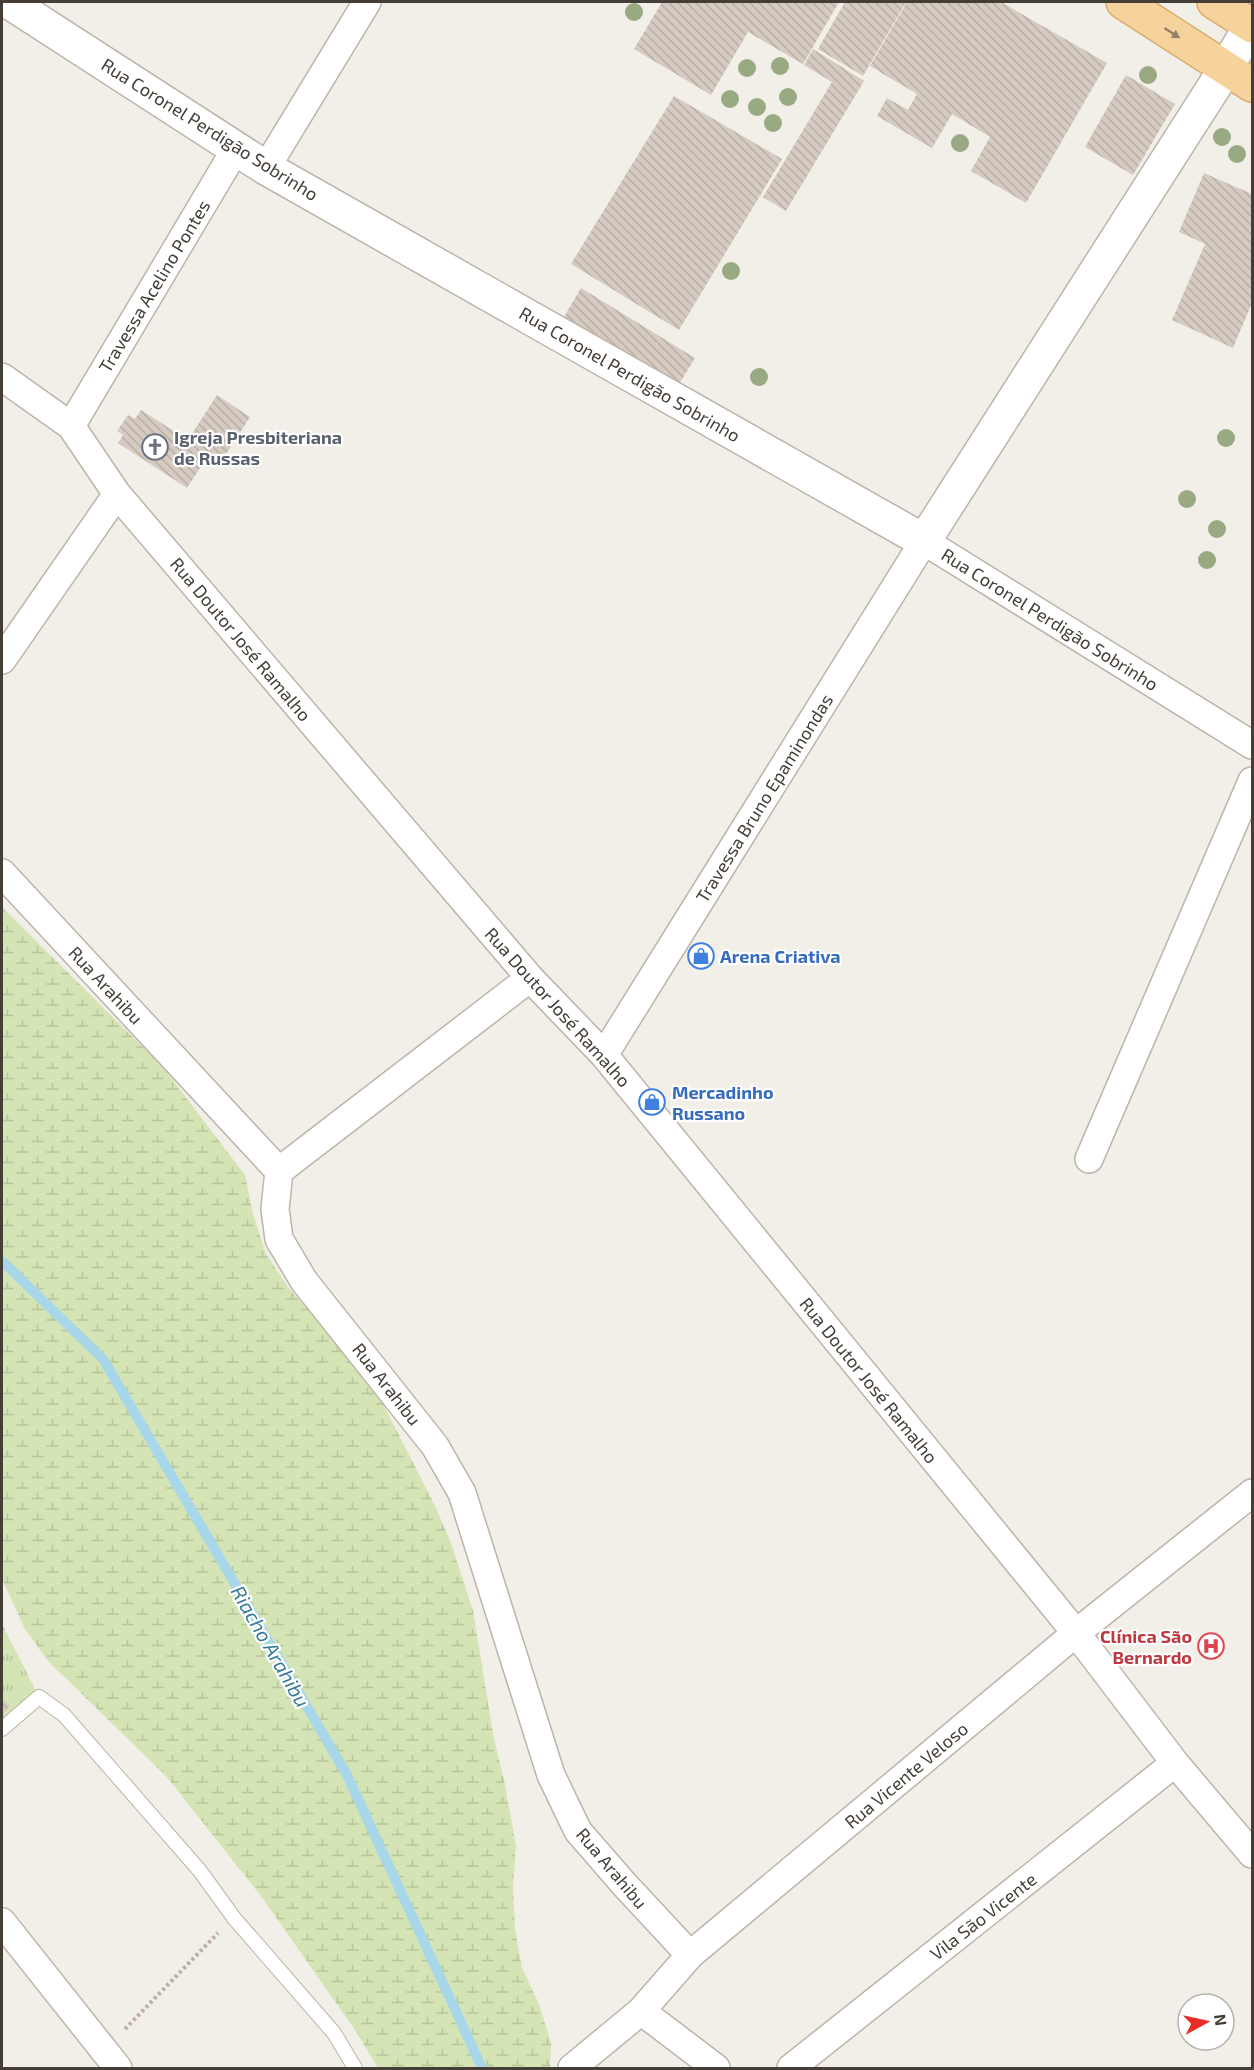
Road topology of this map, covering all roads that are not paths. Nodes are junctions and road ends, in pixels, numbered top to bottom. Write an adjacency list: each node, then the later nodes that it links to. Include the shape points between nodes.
1 (9, 2): 7 (street, Rua Coronel Perdigão Sobrinho)
2 (367, 2): 8 (street)
3 (1123, 2): 6 (main road, one-way to 6)
4 (1214, 2): 5 (main road)
5 (1252, 25): 6 (street)
6 (1239, 76): 12 (street)
7 (237, 147): 8 (street, Rua Coronel Perdigão Sobrinho); 10 (street, Travessa Acelino Pontes)
8 (266, 168): 12 (street, Rua Coronel Perdigão Sobrinho)
9 (2, 377): 10 (street, Rua Doutor José Ramalho)
10 (71, 426): 11 (street, Rua Doutor José Ramalho)
11 (117, 494): 13 (street); 17 (street, Rua Doutor José Ramalho)
12 (924, 541): 14 (street, Rua Coronel Perdigão Sobrinho); 18 (street, Travessa Bruno Epaminondas)
13 (2, 660)
14 (1252, 745)
15 (1252, 782): 19 (street)
16 (2, 873): 20 (street, Rua Arahibu)
17 (530, 978): 18 (street, Rua Doutor José Ramalho); 20 (street)
18 (604, 1055): 22 (street, Rua Doutor José Ramalho)
19 (1089, 1159)
20 (279, 1171): 27 (street, Rua Arahibu, via 275,1209 279,1239 304,1281 435,1446 462,1493 551,1775 578,1831)
21 (1252, 1493): 22 (street, Rua Vicente Veloso)
22 (1076, 1633): 24 (street, Rua Doutor José Ramalho); 27 (street, Rua Vicente Veloso)
23 (2, 1729): 30 (lane, via 39,1697 64,1715 200,1871 234,1918 334,2033)
24 (1175, 1763): 25 (street, Rua Doutor José Ramalho); 33 (street, Vila São Vicente)
25 (1252, 1854)
26 (2, 1922): 29 (street)
27 (690, 1955): 28 (street, Rua Vicente Veloso)
28 (640, 2012): 31 (street, Rua Vicente Veloso); 32 (street)
29 (111, 2059)
30 (356, 2068)
31 (572, 2068)
32 (716, 2068)
33 (791, 2068)

